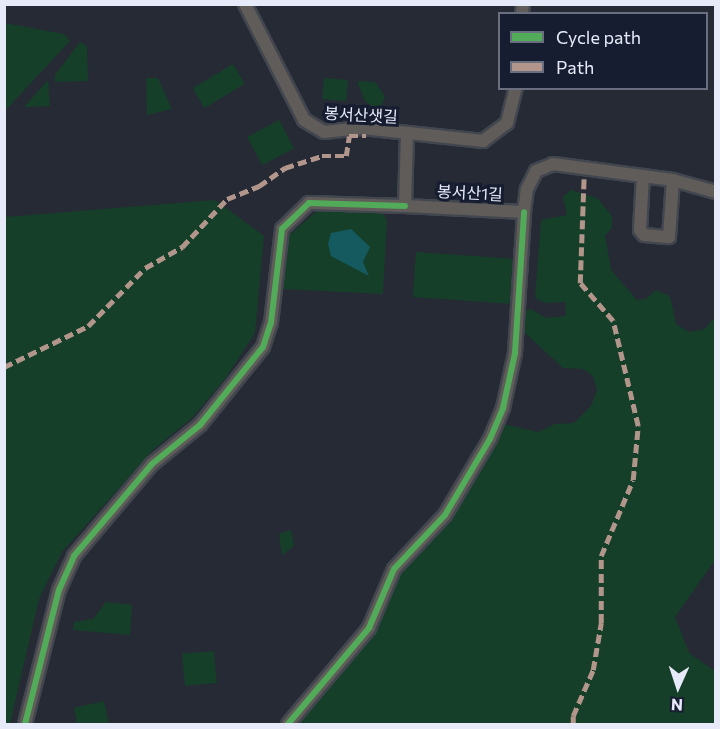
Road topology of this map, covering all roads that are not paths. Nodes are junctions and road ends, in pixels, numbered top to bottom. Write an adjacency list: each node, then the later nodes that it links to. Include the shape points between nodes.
1 (245, 4): 3 (street, 봉서산샛길, via 304,120 313,128 324,132 362,128)
2 (515, 90): 3 (street, 봉서산샛길, via 507,123 483,141)
3 (407, 134): 7 (street)
4 (643, 176): 5 (street, 봉서산1길); 5 (street, via 640,230 644,235 669,237); 8 (street, 봉서산1길, via 554,164 536,171 527,189)
5 (673, 180): 6 (street, 봉서산1길)
6 (716, 192)
7 (405, 206): 8 (street, 봉서산1길); 9 (street, 봉서산1길, via 309,202 282,229 271,323 263,347 200,425 152,464 74,556 59,590)
8 (524, 212): 10 (street, via 515,353 503,408 490,439 445,515 394,570 369,628)
9 (25, 724)
10 (288, 724)

